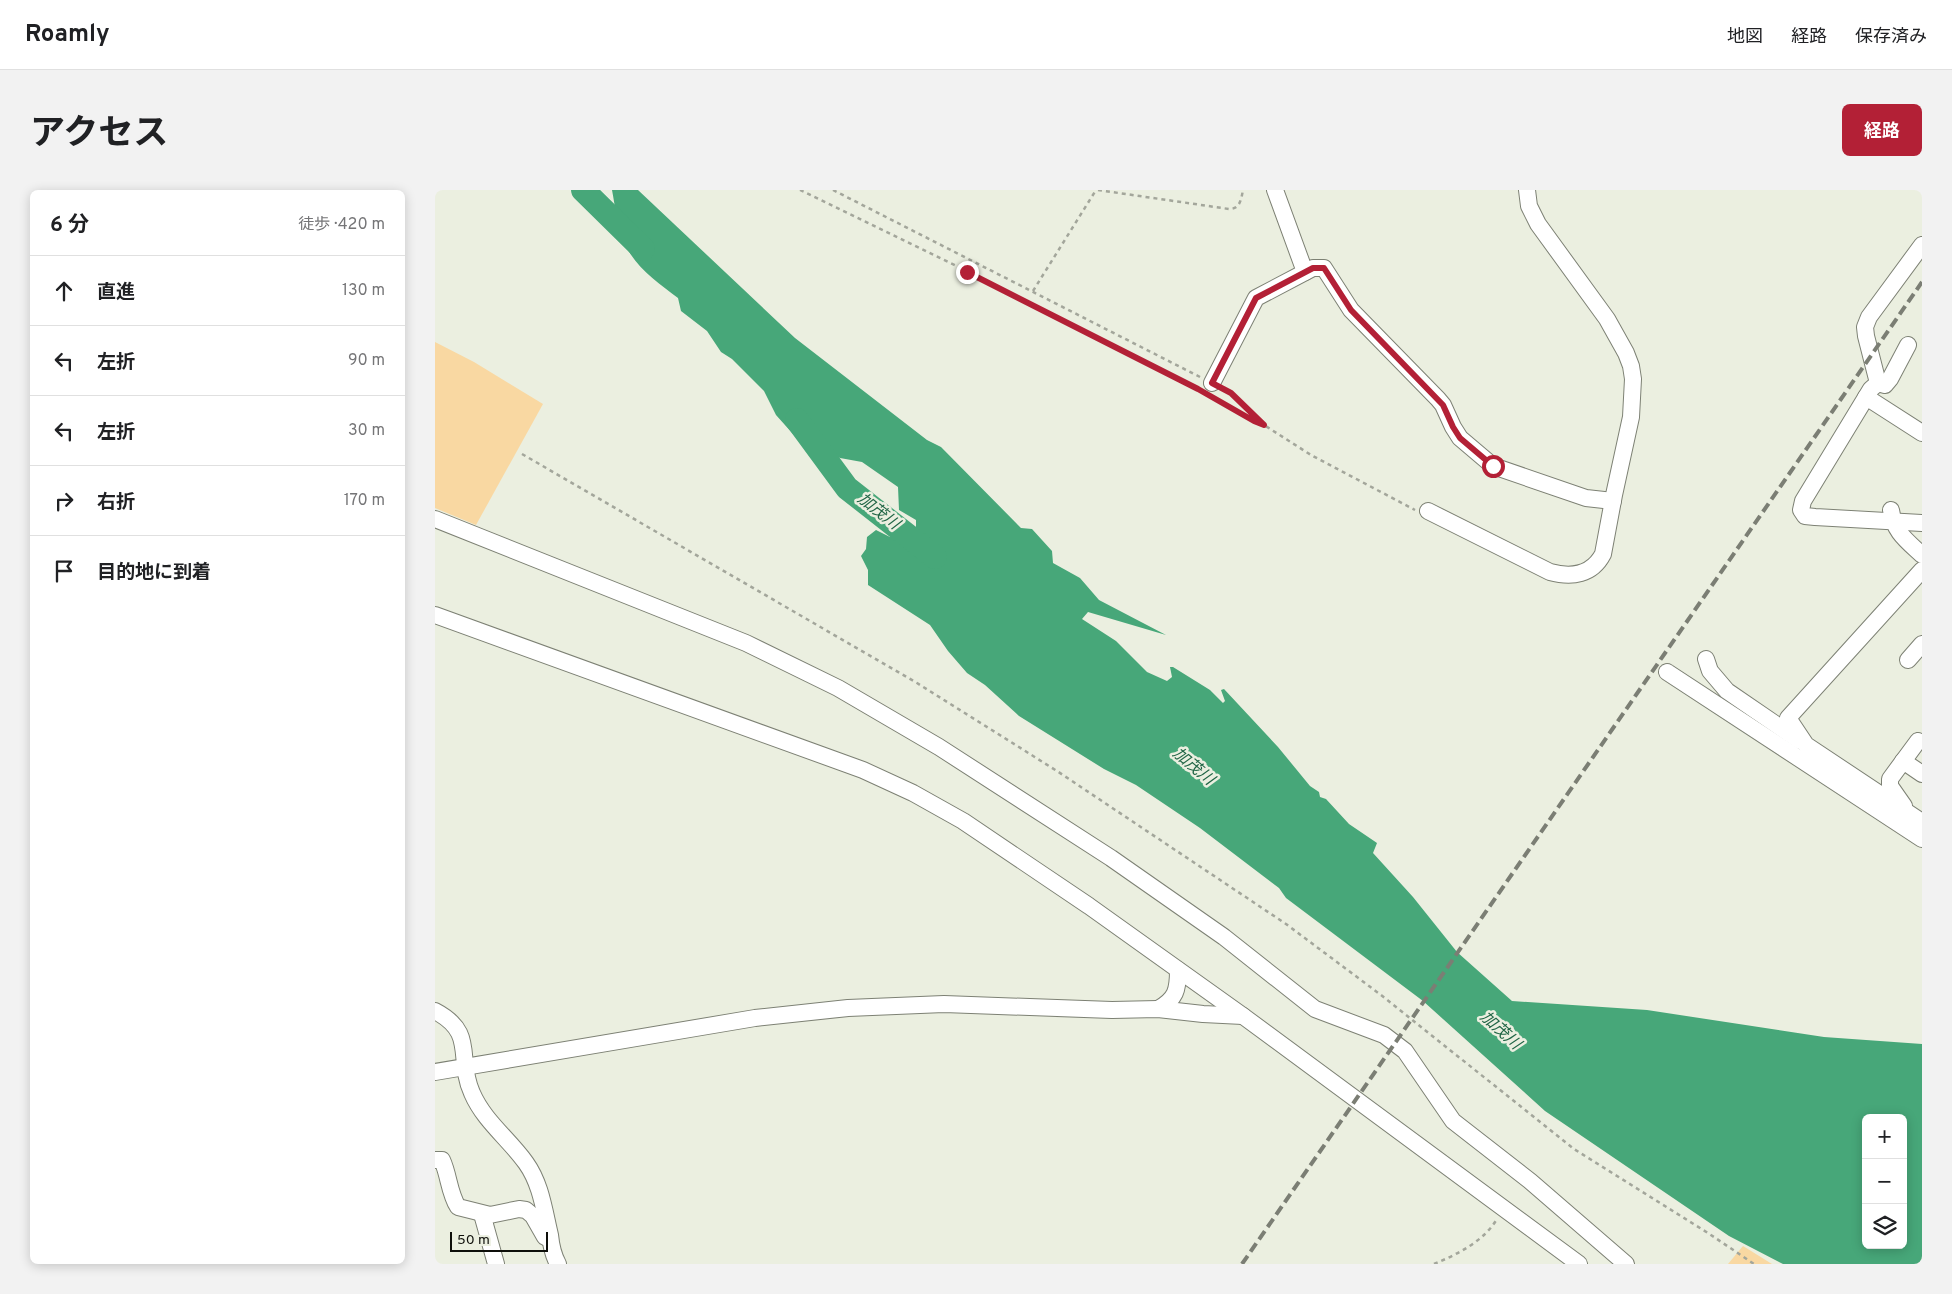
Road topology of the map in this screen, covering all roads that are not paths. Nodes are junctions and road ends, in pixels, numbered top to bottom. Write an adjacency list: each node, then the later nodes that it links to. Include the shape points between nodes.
1 (1275, 190): 4 (street)
2 (1527, 190): 10 (street, via 1529,206 1536,220 1607,319 1631,366 1631,417)
3 (1922, 246): 7 (street, via 1865,326)
4 (1305, 272): 6 (street, via 1256,298); 10 (street, via 1319,268 1327,271 1351,310 1438,399 1460,438 1487,462 1578,495)
5 (1909, 345): 7 (street, via 1890,380 1885,385)
6 (1212, 383)
7 (1879, 383): 8 (street)
8 (1866, 397): 9 (street); 12 (street, via 1803,501 1801,510 1805,516)
9 (1922, 433)
10 (1613, 501): 11 (street, via 1599,563 1572,576 1550,572)
11 (1428, 511)
12 (1892, 516): 14 (street); 15 (street, via 1899,533)
13 (435, 519): 37 (street, via 782,659 939,746 1111,858 1224,937 1315,1009 1384,1035 1405,1051 1453,1121)
14 (1922, 524)
15 (1922, 555)
16 (1922, 570): 21 (street, via 1788,718)
17 (435, 615): 26 (street, via 863,770 913,793 963,821)
18 (1706, 658): 21 (street, via 1710,671 1727,692)
19 (1667, 672): 25 (street)
20 (1918, 741): 22 (street)
21 (1806, 745): 24 (street)
22 (1903, 761): 23 (street); 24 (street, via 1890,779 1890,786)
23 (1922, 774)
24 (1916, 818)
25 (1922, 839)
26 (1178, 970): 27 (street, via 1174,997); 29 (street)
27 (1158, 1009): 29 (street); 30 (street, via 944,1004 849,1008 755,1018)
28 (435, 1011): 30 (street, via 459,1031)
29 (1243, 1016): 36 (street)
30 (465, 1067): 31 (street); 34 (street, via 479,1106 538,1183)
31 (435, 1072)
32 (435, 1160): 33 (street, via 442,1160 453,1199 459,1207)
33 (482, 1214): 34 (street, via 526,1210 533,1216); 35 (street)
34 (554, 1257)
35 (496, 1264)
36 (1579, 1264)
37 (1626, 1264)

